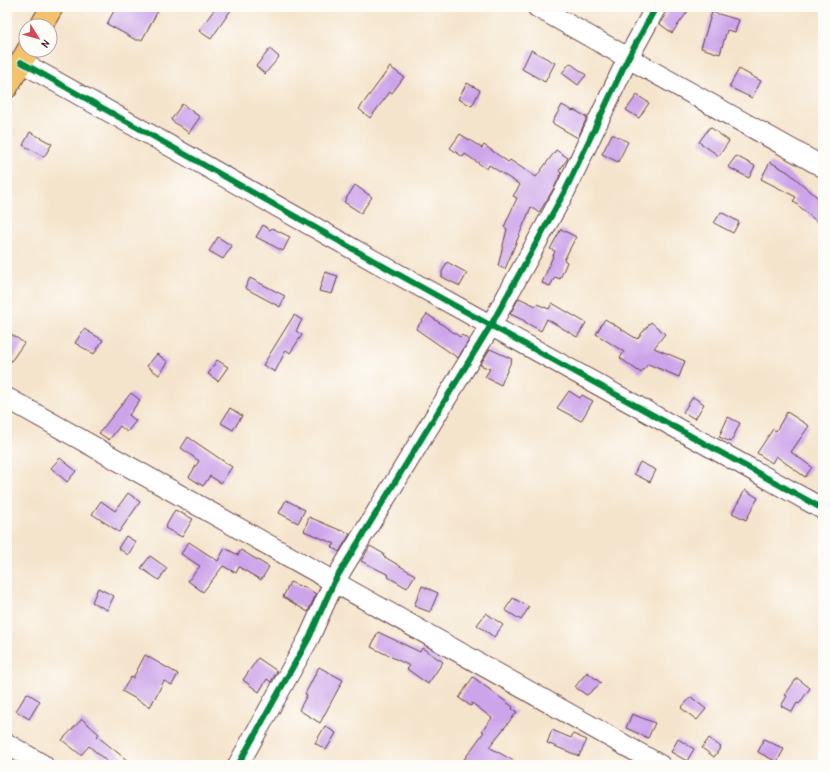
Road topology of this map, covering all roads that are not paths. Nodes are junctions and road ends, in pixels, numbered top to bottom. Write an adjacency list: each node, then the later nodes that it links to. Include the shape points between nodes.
1 (52, 7): 4 (main road)
2 (537, 7): 7 (street)
3 (656, 7): 7 (street)
4 (46, 18)
5 (24, 58): 8 (main road)
6 (28, 58): 10 (street, via 385,267)
7 (628, 58): 9 (street); 10 (street, via 565,191)
8 (7, 87)
9 (823, 167)
10 (491, 325): 12 (street); 13 (street)
11 (7, 398): 13 (street)
12 (823, 509)
13 (334, 582): 16 (street, via 309,638); 17 (street)
14 (7, 744): 15 (street)
15 (43, 765)
16 (238, 765)
17 (660, 765)

